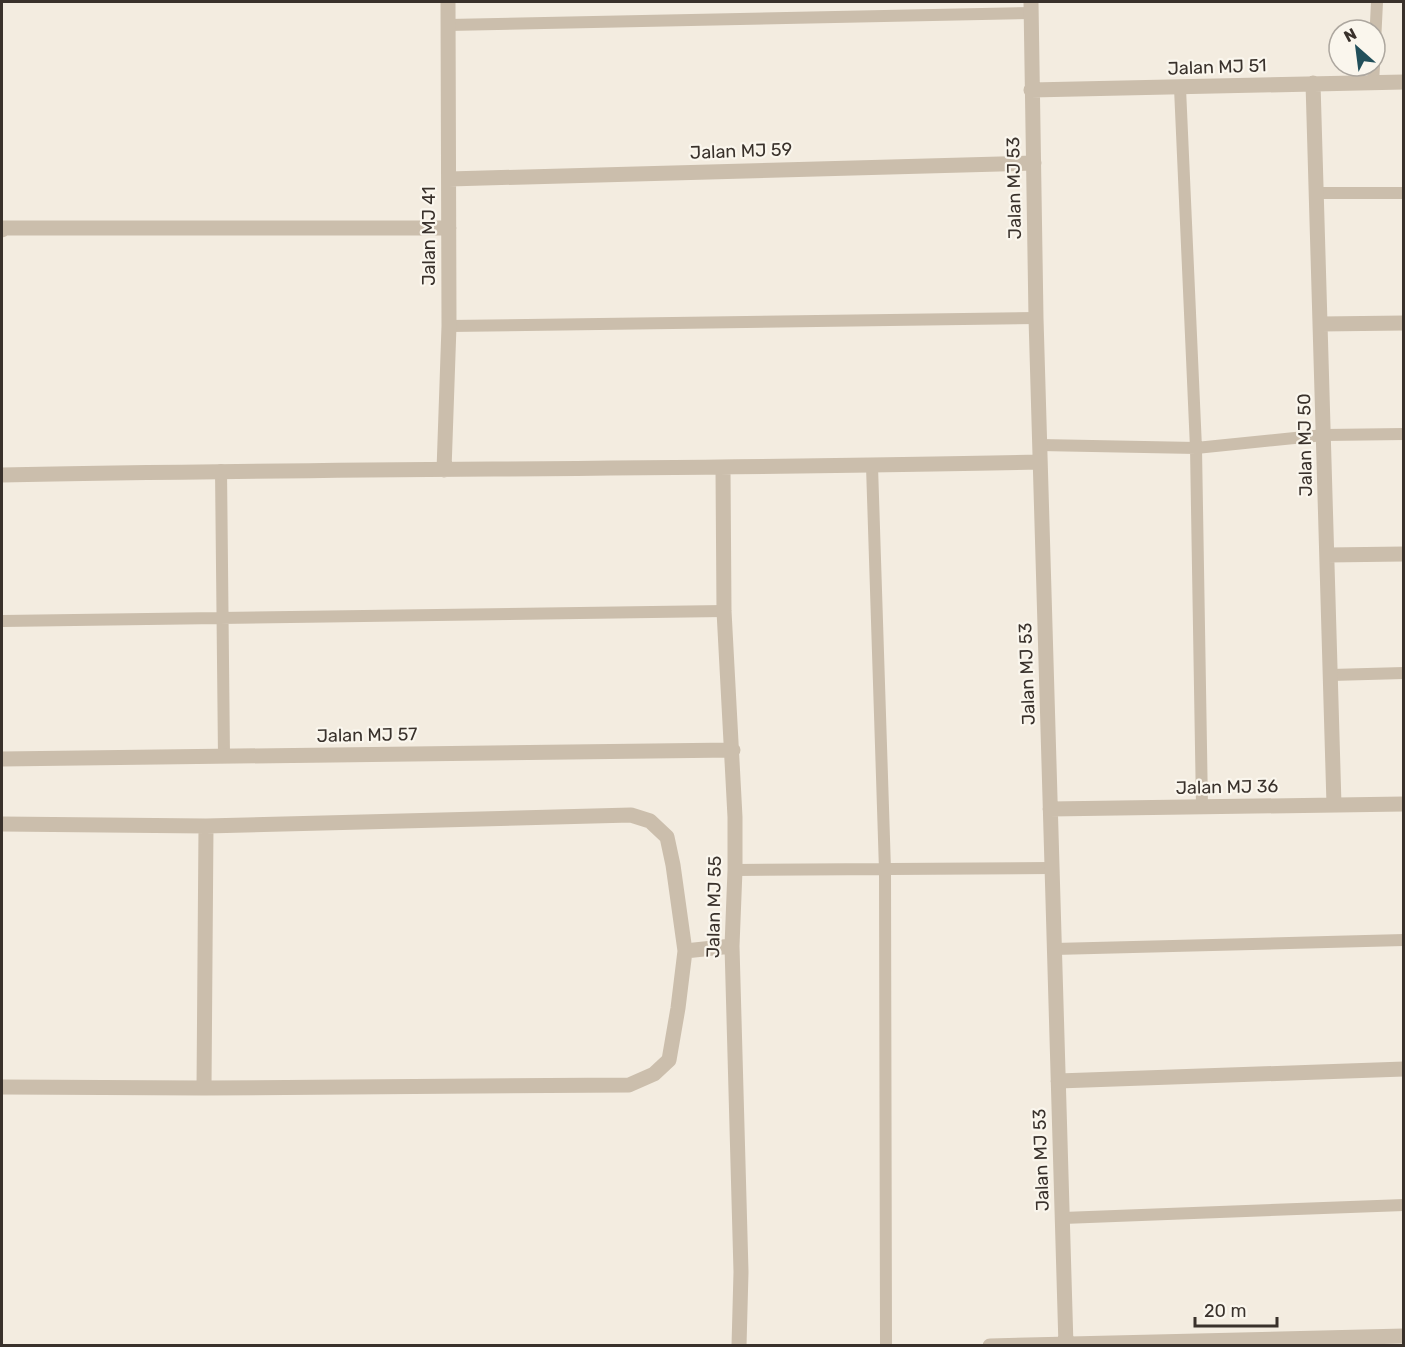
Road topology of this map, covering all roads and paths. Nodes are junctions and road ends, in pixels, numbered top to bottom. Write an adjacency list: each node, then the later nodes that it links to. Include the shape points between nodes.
1 (448, 2): 5 (street, Jalan MJ 41)
2 (1377, 2): 4 (lane)
3 (1031, 7): 5 (lane); 11 (street, Jalan MJ 53)
4 (1376, 18)
5 (448, 24): 13 (street, Jalan MJ 41)
6 (1373, 78): 7 (lane)
7 (1373, 82): 8 (street, Jalan MJ 51); 9 (street, Jalan MJ 51)
8 (1404, 82)
9 (1313, 83): 10 (street, Jalan MJ 51); 14 (street, Jalan MJ 50)
10 (1180, 88): 11 (street, Jalan MJ 51); 25 (lane)
11 (1031, 90): 12 (street, Jalan MJ 53)
12 (1034, 163): 13 (street, Jalan MJ 59); 18 (street, Jalan MJ 53)
13 (449, 179): 16 (street, Jalan MJ 41)
14 (1317, 193): 15 (lane); 20 (street, Jalan MJ 50)
15 (1404, 193)
16 (449, 228): 17 (street); 21 (street, Jalan MJ 41)
17 (2, 230)
18 (1036, 318): 21 (lane); 24 (street, Jalan MJ 53)
19 (1404, 323): 20 (street)
20 (1321, 324): 23 (street, Jalan MJ 50)
21 (448, 326): 30 (street, Jalan MJ 41)
22 (1404, 434): 23 (lane)
23 (1324, 435): 25 (lane); 33 (street, Jalan MJ 50)
24 (1040, 445): 25 (lane); 26 (street, Jalan MJ 53)
25 (1196, 448): 44 (lane)
26 (1040, 462): 27 (street); 45 (street, Jalan MJ 53)
27 (872, 466): 28 (street); 50 (lane)
28 (723, 469): 30 (street); 34 (street, Jalan MJ 55)
29 (221, 470): 30 (street); 31 (street); 35 (lane)
30 (444, 470)
31 (2, 475)
32 (1404, 554): 33 (street)
33 (1327, 555): 38 (street, Jalan MJ 50)
34 (724, 611): 35 (lane); 39 (street, Jalan MJ 55)
35 (222, 618): 36 (lane); 40 (lane)
36 (2, 621)
37 (1404, 673): 38 (lane)
38 (1331, 675): 43 (street, Jalan MJ 50)
39 (733, 750): 40 (street, Jalan MJ 57); 49 (street, Jalan MJ 55)
40 (224, 756): 41 (street, Jalan MJ 57)
41 (2, 759)
42 (1404, 804): 43 (street, Jalan MJ 36)
43 (1334, 805): 44 (street, Jalan MJ 36)
44 (1202, 807): 45 (street, Jalan MJ 36)
45 (1050, 809): 48 (street, Jalan MJ 53)
46 (2, 824): 47 (street)
47 (206, 825): 54 (street, via 631,815 650,821 667,837); 58 (street)
48 (1052, 868): 50 (lane); 53 (street, Jalan MJ 53)
49 (735, 870): 50 (lane); 52 (street, Jalan MJ 55)
50 (885, 870): 64 (lane)
51 (1404, 940): 53 (lane)
52 (732, 946): 54 (street); 63 (street, Jalan MJ 55, via 741,1272)
53 (1054, 949): 56 (street, Jalan MJ 53)
54 (685, 951): 58 (street, via 669,1060 654,1074 629,1085)
55 (1404, 1069): 56 (street)
56 (1058, 1081): 60 (street, Jalan MJ 53)
57 (2, 1087): 58 (street)
58 (204, 1088)
59 (1404, 1205): 60 (lane)
60 (1063, 1218): 62 (street, Jalan MJ 53)
61 (1404, 1336): 62 (street)
62 (1066, 1345): 65 (street)
63 (739, 1346)
64 (886, 1346)
65 (990, 1346)

